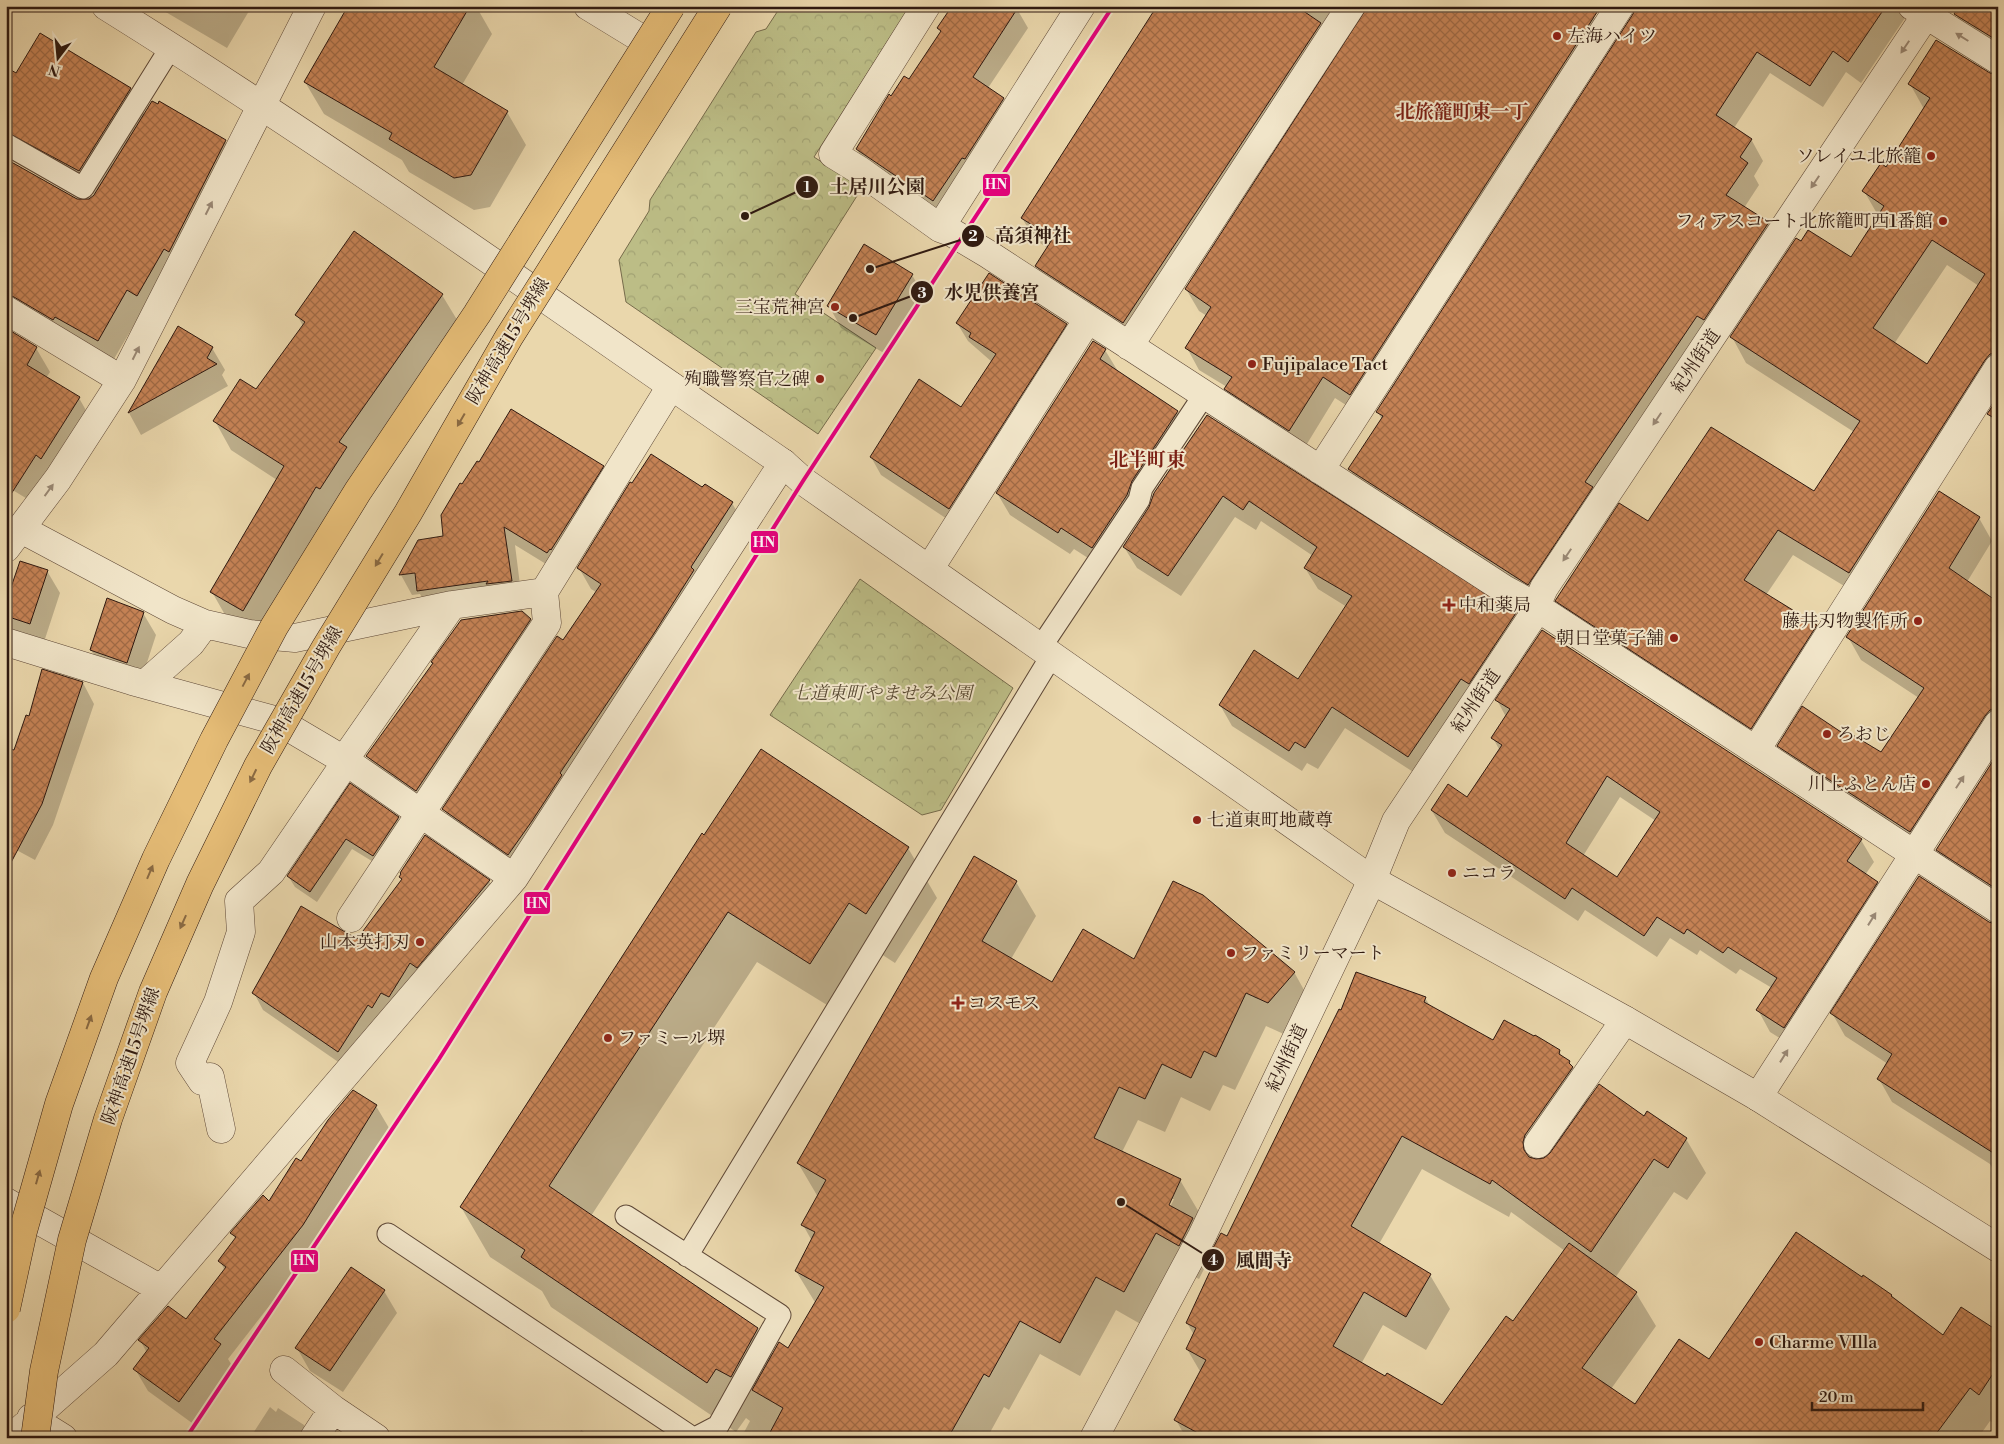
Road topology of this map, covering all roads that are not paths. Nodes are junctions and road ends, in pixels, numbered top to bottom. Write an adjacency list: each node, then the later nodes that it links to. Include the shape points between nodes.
1 (106, 6): 14 (street)
2 (312, 6): 16 (street)
3 (588, 6): 13 (street)
4 (663, 6): 13 (street)
5 (671, 6): 58 (highway, one-way to 5, bridge, via 23,1231 59,1104 104,978 156,859 214,740 274,627 358,491 477,314)
6 (718, 6): 61 (highway, 阪神高速15号堺線, one-way to 61, bridge, via 509,337 326,647 258,766 200,884 153,992 108,1119 72,1240)
7 (726, 6): 20 (street)
8 (926, 6): 18 (street, via 833,154)
9 (1081, 6): 18 (street)
10 (1351, 6): 23 (street)
11 (1620, 6): 29 (street)
12 (1923, 9): 15 (street, one-way to 12); 34 (street, 紀州街道, one-way to 34, via 1544,588)
13 (642, 39): 19 (street)
14 (171, 47): 16 (street); 17 (lane, via 83,188)
15 (1998, 60)
16 (260, 106): 19 (street); 25 (street, one-way to 16)
17 (6, 144)
18 (940, 228): 22 (street)
19 (501, 268): 20 (street)
20 (542, 297): 26 (street)
21 (6, 310): 25 (street)
22 (1088, 319): 23 (street); 31 (street)
23 (1129, 346): 27 (street)
24 (1998, 368): 40 (street)
25 (122, 380): 30 (street, one-way to 25, via 58,479)
26 (671, 386): 28 (street); 32 (street)
27 (1204, 395): 29 (street); 37 (lane, via 1142,488 1139,500)
28 (783, 464): 31 (street); 44 (street)
29 (1320, 470): 34 (street, via 1504,589)
30 (13, 539): 35 (street)
31 (930, 568): 37 (street)
32 (544, 592): 33 (street); 42 (street, via 547,623)
33 (452, 605): 35 (street, via 295,638 249,634); 41 (street)
34 (1536, 606): 40 (street); 45 (street, 紀州街道, via 1530,620 1396,821)
35 (205, 624): 38 (street, via 191,643)
36 (6, 642): 38 (street)
37 (1047, 651): 45 (street); 56 (lane)
38 (145, 684): 41 (street, via 278,722)
39 (1998, 724): 43 (street, one-way to 39)
40 (1756, 750): 43 (street)
41 (345, 761): 42 (street); 50 (street, via 272,872 238,901 241,932 218,1002 190,1063 202,1081 210,1077)
42 (421, 814): 44 (street); 47 (street)
43 (1914, 853): 46 (street); 49 (street, one-way to 43)
44 (514, 878): 57 (street)
45 (1372, 880): 48 (street); 67 (street, 紀州街道, via 1202,1236)
46 (1998, 909)
47 (351, 918)
48 (1624, 1020): 49 (street); 51 (street)
49 (1758, 1097): 55 (street)
50 (221, 1129)
51 (1538, 1144)
52 (6, 1202): 57 (street)
53 (626, 1216): 56 (lane)
54 (388, 1234): 66 (lane)
55 (1998, 1248)
56 (687, 1256): 66 (lane, via 780,1315 718,1426)
57 (161, 1289): 61 (street, via 106,1354)
58 (6, 1309)
59 (284, 1370): 60 (street)
60 (332, 1409): 64 (street); 65 (street)
61 (33, 1428): 62 (street); 63 (street)
62 (11, 1438)
63 (62, 1438)
64 (314, 1438)
65 (376, 1438)
66 (694, 1438)
67 (1094, 1438)

